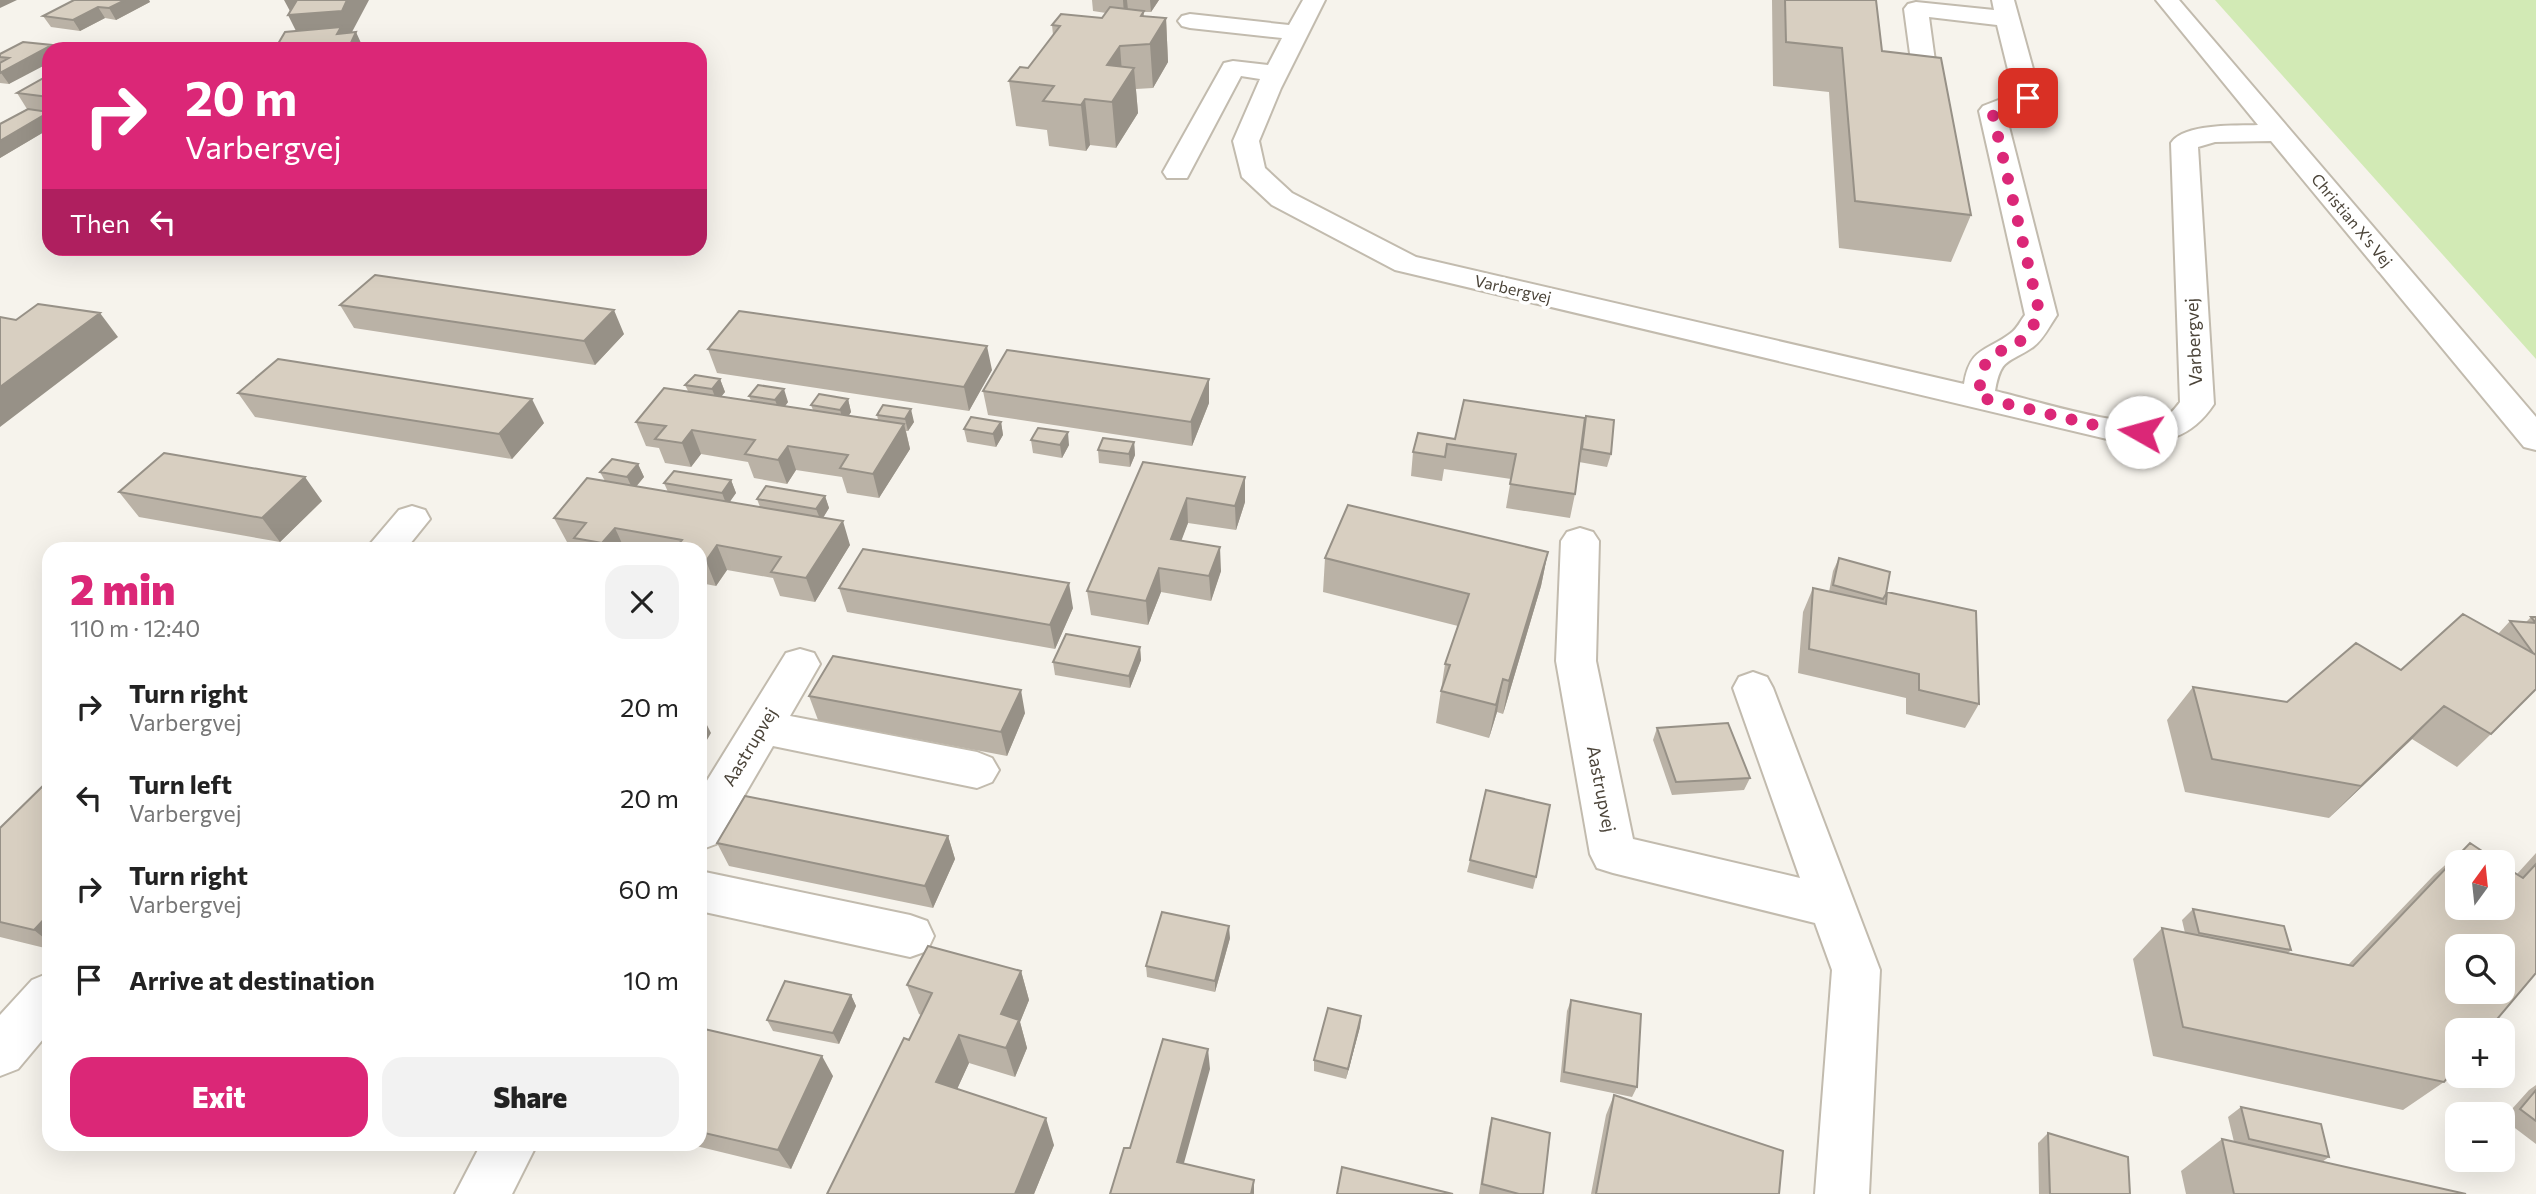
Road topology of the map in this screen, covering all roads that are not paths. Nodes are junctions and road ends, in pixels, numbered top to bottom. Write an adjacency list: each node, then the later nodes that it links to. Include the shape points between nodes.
1 (1314, 0): 5 (street, Varbergvej)
2 (2167, 0): 8 (street, Christian X's Vej)
3 (2007, 9): 6 (street, via 1916,9); 10 (street, via 2028,98 1992,111 2040,315 2024,339 1995,354 1983,367)
4 (1190, 21): 5 (street)
5 (1297, 33): 7 (street, Varbergvej)
6 (1923, 61)
7 (1276, 73): 9 (street, via 1233,68); 10 (street, Varbergvej, via 1246,141 1252,171 1282,199 1406,264)
8 (2279, 133): 10 (street, Varbergvej, via 2213,134 2185,143 2197,404 2181,425 2159,432 2124,432); 11 (street, Christian X's Vej)
9 (1177, 172)
10 (1978, 397)
11 (2536, 439)
12 (412, 519): 14 (street)
13 (1580, 541): 21 (street, Aastrupvej, via 1576,661 1613,854)
14 (390, 542)
15 (800, 664): 17 (street, Aastrupvej)
16 (1754, 688): 21 (street)
17 (762, 727): 18 (street); 19 (street, Aastrupvej)
18 (977, 770)
19 (707, 819)
20 (707, 892): 22 (street)
21 (1834, 906): 27 (street, via 1856,970)
22 (910, 936)
23 (42, 1004): 24 (street)
24 (0, 1052)
25 (507, 1151): 26 (street)
26 (482, 1194)
27 (1842, 1194)

